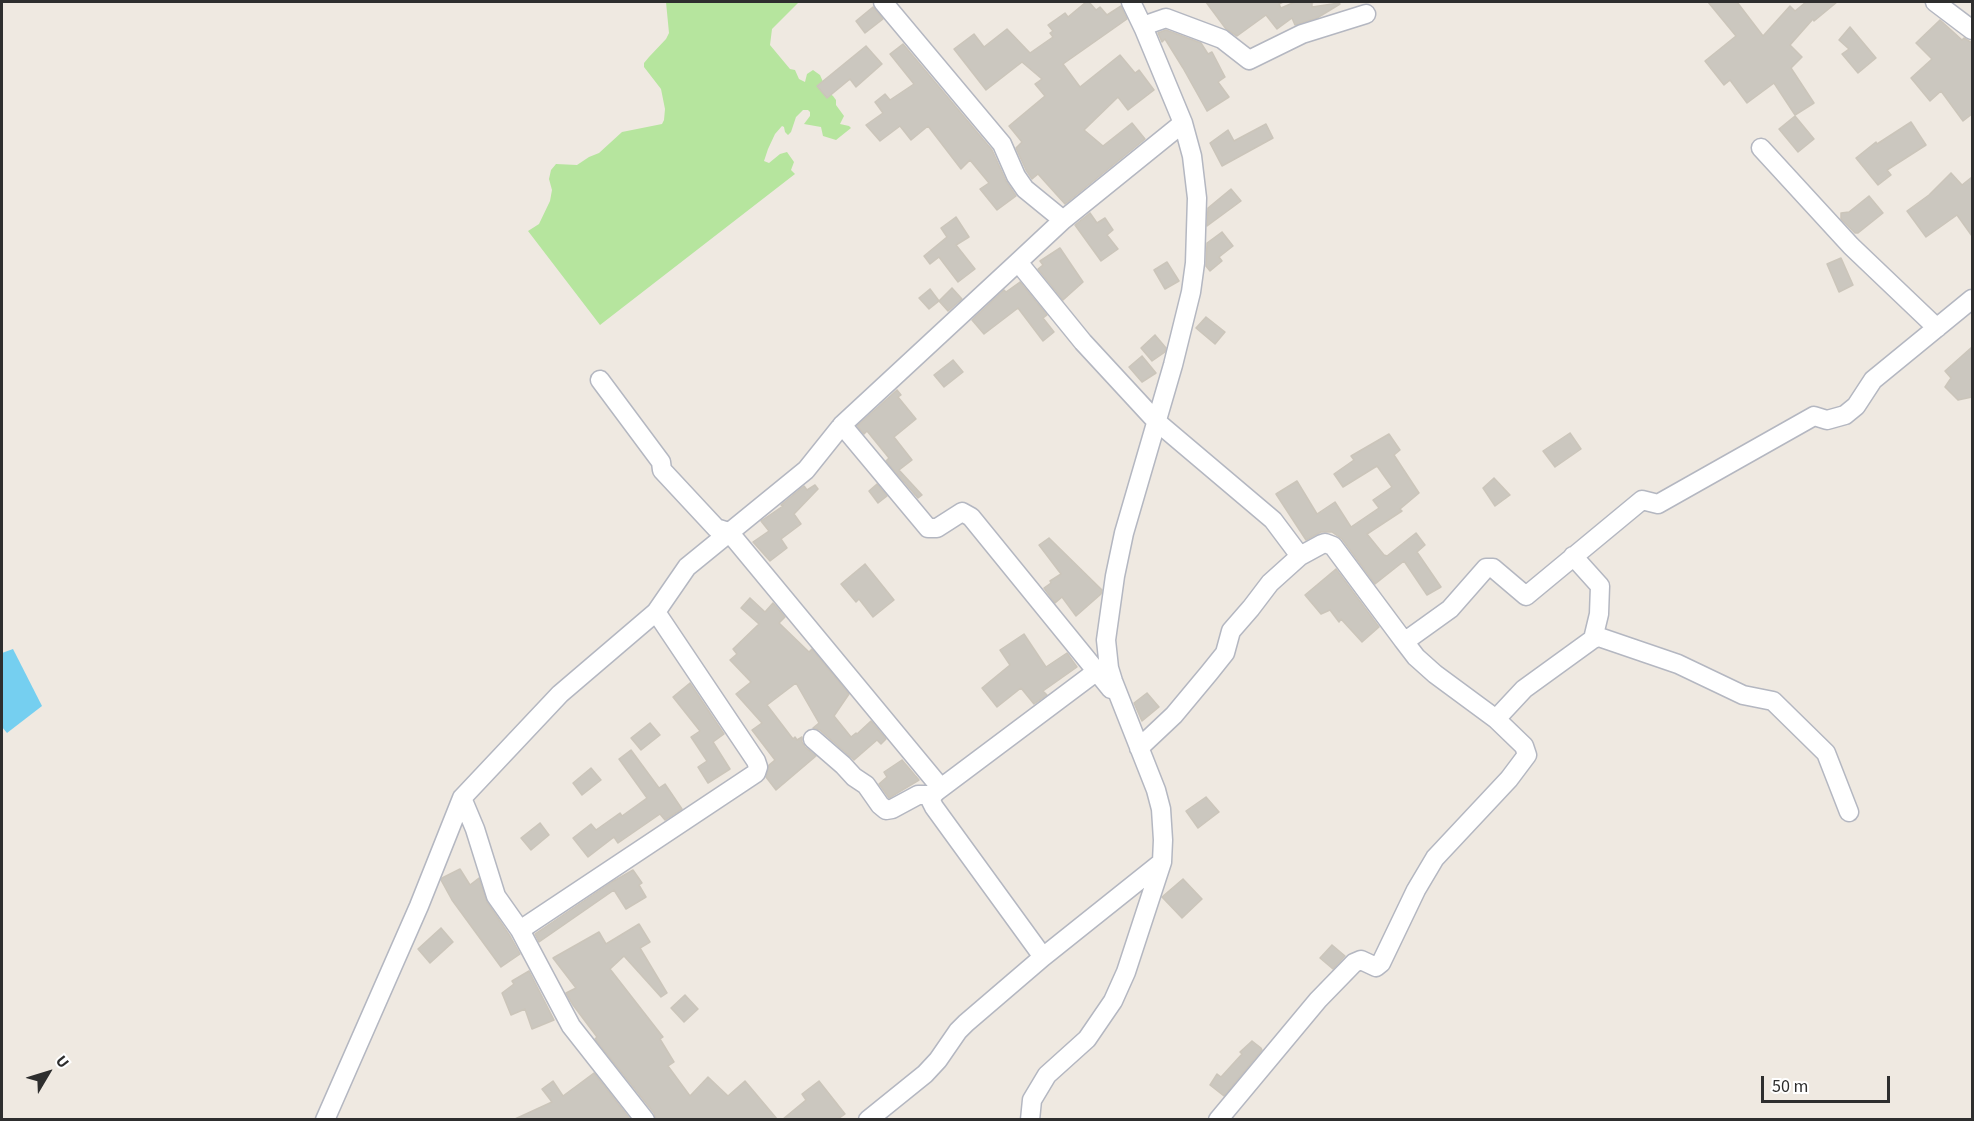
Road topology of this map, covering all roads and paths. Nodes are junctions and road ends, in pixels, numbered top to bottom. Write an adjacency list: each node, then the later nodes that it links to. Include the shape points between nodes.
1 (883, 2): 9 (street, via 1002,144 1025,189)
2 (1131, 2): 5 (street)
3 (1935, 2): 6 (street)
4 (1366, 14): 5 (street, via 1302,34 1249,60 1221,39 1166,18)
5 (1143, 26): 7 (street)
6 (1972, 30)
7 (1183, 123): 9 (street); 14 (street, via 1197,198 1195,263 1173,365)
8 (1761, 148): 12 (street, via 1851,246)
9 (1063, 220): 10 (street)
10 (1018, 262): 14 (street, via 1083,342); 15 (street)
11 (1972, 299): 12 (street)
12 (1937, 328): 18 (street, via 1873,380 1845,415 1827,420 1814,416 1658,504 1642,500)
13 (600, 380): 16 (street, via 662,462 662,470 716,528)
14 (1156, 421): 17 (street, via 1274,520); 23 (street, via 1124,533 1110,604 1107,655)
15 (842, 425): 16 (street, via 806,470); 22 (street, via 928,528 937,528 962,512 971,517)
16 (729, 532): 19 (street, via 687,567); 27 (street)
17 (1300, 556): 21 (street, via 1325,543 1334,546); 26 (street, via 1269,583 1231,631 1225,653 1174,716)
18 (1573, 556): 20 (street, via 1600,586); 21 (street, via 1526,596 1493,568 1486,568 1450,609)
19 (656, 612): 28 (street, via 560,694); 31 (street, via 756,761 756,772)
20 (1593, 639): 24 (street, via 1524,689); 29 (street, via 1599,637 1678,664 1750,696 1773,701 1822,747)
21 (1403, 640): 24 (street, via 1435,674)
22 (1097, 671): 23 (street); 27 (street)
23 (1120, 699): 26 (street)
24 (1496, 719): 37 (street, via 1524,746 1527,755 1435,858 1381,963 1376,967 1361,960 1354,963)
25 (813, 739): 27 (street, via 866,785 886,810)
26 (1139, 748): 30 (street, via 1161,809)
27 (937, 791): 32 (street, via 931,801 934,807)
28 (462, 798): 31 (street, via 476,829 496,896); 33 (street)
29 (1849, 812)
30 (1162, 862): 32 (street); 36 (street, via 1113,1002 1087,1039 1047,1075 1032,1100)
31 (520, 930): 34 (street, via 571,1026)
32 (1043, 957): 35 (street, via 958,1031 925,1074)
33 (325, 1119)
34 (645, 1119)
35 (868, 1119)
36 (1030, 1119)
37 (1218, 1119)

